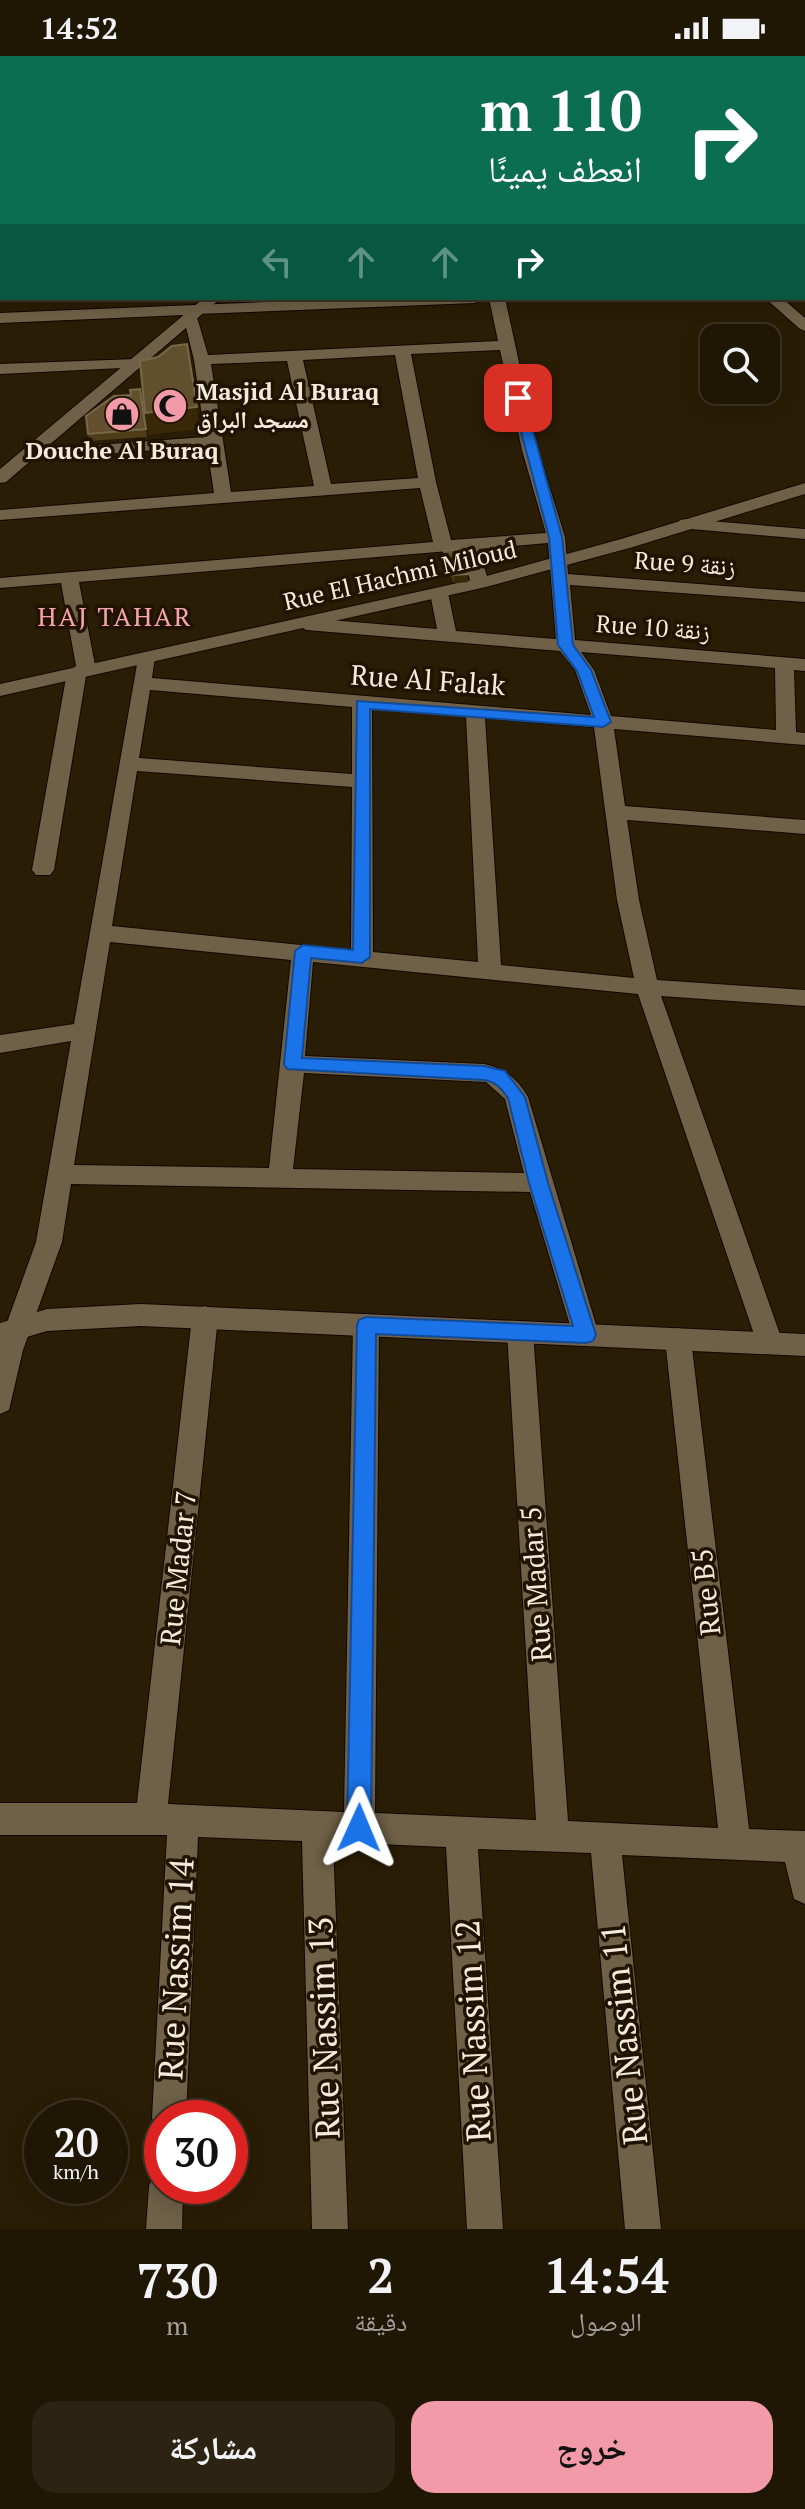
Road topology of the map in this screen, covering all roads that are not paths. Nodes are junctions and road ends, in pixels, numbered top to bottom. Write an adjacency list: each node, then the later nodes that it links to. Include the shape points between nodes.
1 (210, 300): 5 (street)
2 (440, 300): 5 (street)
3 (497, 300): 8 (street)
4 (775, 300): 7 (street)
5 (193, 314): 6 (street); 11 (street); 12 (street)
6 (7, 318)
7 (805, 326)
8 (506, 345): 9 (street); 24 (street)
9 (402, 351): 10 (street); 17 (street)
10 (294, 356): 11 (street); 19 (street)
11 (202, 360): 14 (street)
12 (136, 364): 13 (street); 15 (street)
13 (0, 369)
14 (213, 441): 15 (street); 20 (street)
15 (29, 455): 16 (street)
16 (0, 478)
17 (427, 482): 19 (street); 26 (street)
18 (805, 488): 22 (street, Rue El Hachmi Miloud)
19 (324, 490): 20 (street)
20 (223, 498): 21 (street)
21 (0, 515)
22 (686, 524): 23 (street); 27 (street, Rue El Hachmi Miloud)
23 (805, 534)
24 (556, 537): 25 (street); 27 (street)
25 (468, 543): 26 (street); 30 (street)
26 (443, 545): 28 (street)
27 (560, 570): 30 (street, Rue El Hachmi Miloud); 32 (street, Rue 9 زنقة); 35 (street)
28 (69, 577): 29 (street); 39 (street)
29 (0, 583)
30 (480, 583): 31 (street, Rue El Hachmi Miloud)
31 (439, 593): 33 (street, Rue El Hachmi Miloud); 34 (street)
32 (805, 597)
33 (306, 624): 34 (street, Rue 10 زنقة); 36 (street, Rue El Hachmi Miloud)
34 (448, 636): 35 (street, Rue 10 زنقة)
35 (566, 645): 37 (street, Rue 10 زنقة); 44 (street, via 584,670)
36 (146, 657): 39 (street, Rue El Hachmi Miloud); 40 (street)
37 (784, 663): 38 (street, Rue 10 زنقة); 45 (street)
38 (805, 665)
39 (81, 671): 41 (street, Rue El Hachmi Miloud); 50 (street)
40 (143, 683): 42 (street, Rue Al Falak); 46 (street)
41 (0, 690)
42 (362, 704): 43 (street, Rue Al Falak); 47 (street)
43 (475, 711): 44 (street, Rue Al Falak); 54 (street)
44 (603, 722): 45 (street, Rue Al Falak); 48 (street)
45 (795, 738)
46 (128, 764): 47 (street); 51 (street)
47 (360, 781): 53 (street)
48 (615, 812): 49 (street); 55 (street)
49 (805, 827)
50 (43, 870)
51 (101, 933): 52 (street); 57 (street)
52 (303, 951): 53 (street); 59 (street)
53 (362, 957): 54 (street)
54 (490, 971): 55 (street)
55 (647, 987): 56 (street); 69 (street)
56 (805, 998)
57 (86, 1030): 58 (street); 60 (street)
58 (0, 1044)
59 (293, 1064): 61 (street); 62 (street, via 498,1076 516,1097)
60 (58, 1174): 61 (street); 65 (street, via 49,1242)
61 (280, 1178): 62 (street)
62 (539, 1183): 67 (street)
63 (205, 1317): 64 (street); 65 (street, via 89,1316); 73 (street, Rue Madar 7)
64 (366, 1325): 66 (street); 75 (street)
65 (10, 1330): 71 (street)
66 (520, 1332): 67 (street); 77 (street, Rue Madar 5)
67 (586, 1335): 68 (street)
68 (678, 1339): 69 (street); 79 (street, Rue B5)
69 (770, 1343): 70 (street)
70 (805, 1345)
71 (0, 1402)
72 (0, 1819): 73 (street)
73 (167, 1820): 74 (street); 82 (street, Rue Nassim 14)
74 (317, 1826): 75 (street); 85 (street, Rue Nassim 13)
75 (359, 1828): 76 (street)
76 (461, 1832): 77 (street); 86 (street, Rue Nassim 12)
77 (553, 1836): 78 (street)
78 (605, 1839): 79 (street); 87 (street, Rue Nassim 11)
79 (735, 1844): 80 (street)
80 (802, 1847): 81 (street)
81 (805, 1888)
82 (169, 2100)
83 (165, 2204): 84 (street)
84 (164, 2229)
85 (330, 2229)
86 (485, 2229)
87 (643, 2229)

